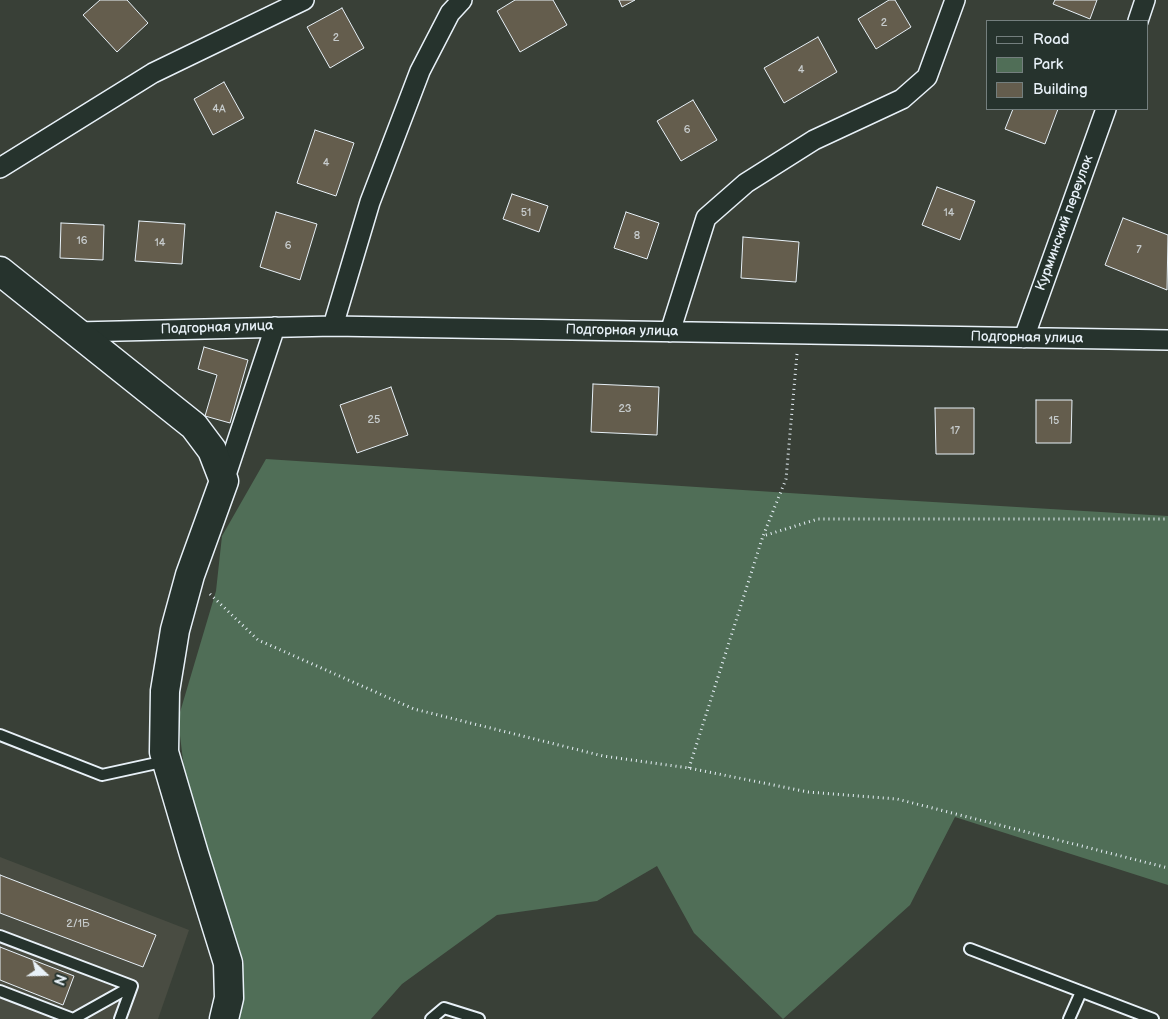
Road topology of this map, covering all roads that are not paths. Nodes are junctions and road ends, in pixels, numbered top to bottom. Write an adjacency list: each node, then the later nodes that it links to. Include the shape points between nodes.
1 (304, 0): 7 (street, via 153,73)
2 (955, 0): 12 (street, via 927,76 921,82 902,98 814,140 746,183 706,218)
3 (1145, 0): 5 (street)
4 (453, 4): 9 (street, via 420,71 370,202)
5 (1138, 20)
6 (1106, 110): 13 (street, Курминский переулок)
7 (0, 168)
8 (0, 271): 11 (street)
9 (333, 326): 10 (street, Подгорная улица); 12 (street, Подгорная улица)
10 (275, 327): 11 (street, Подгорная улица); 15 (street)
11 (77, 332): 15 (street, via 194,426 212,450)
12 (670, 332): 13 (street, Подгорная улица)
13 (1024, 338): 14 (street, Подгорная улица)
14 (1168, 340)
15 (224, 481): 17 (street, via 190,575 175,630 165,691 164,752)
16 (0, 735): 17 (lane, via 102,775)
17 (167, 761): 24 (street, via 228,963 229,998)
18 (0, 936): 20 (lane)
19 (970, 949): 22 (lane)
20 (132, 986): 21 (lane, via 73,1019); 23 (lane)
21 (0, 992)
22 (1081, 992): 27 (lane); 28 (lane)
23 (120, 1019)
24 (224, 1019)
25 (431, 1019): 26 (lane, via 444,1008)
26 (480, 1019)
27 (1070, 1019)
28 (1153, 1019)

